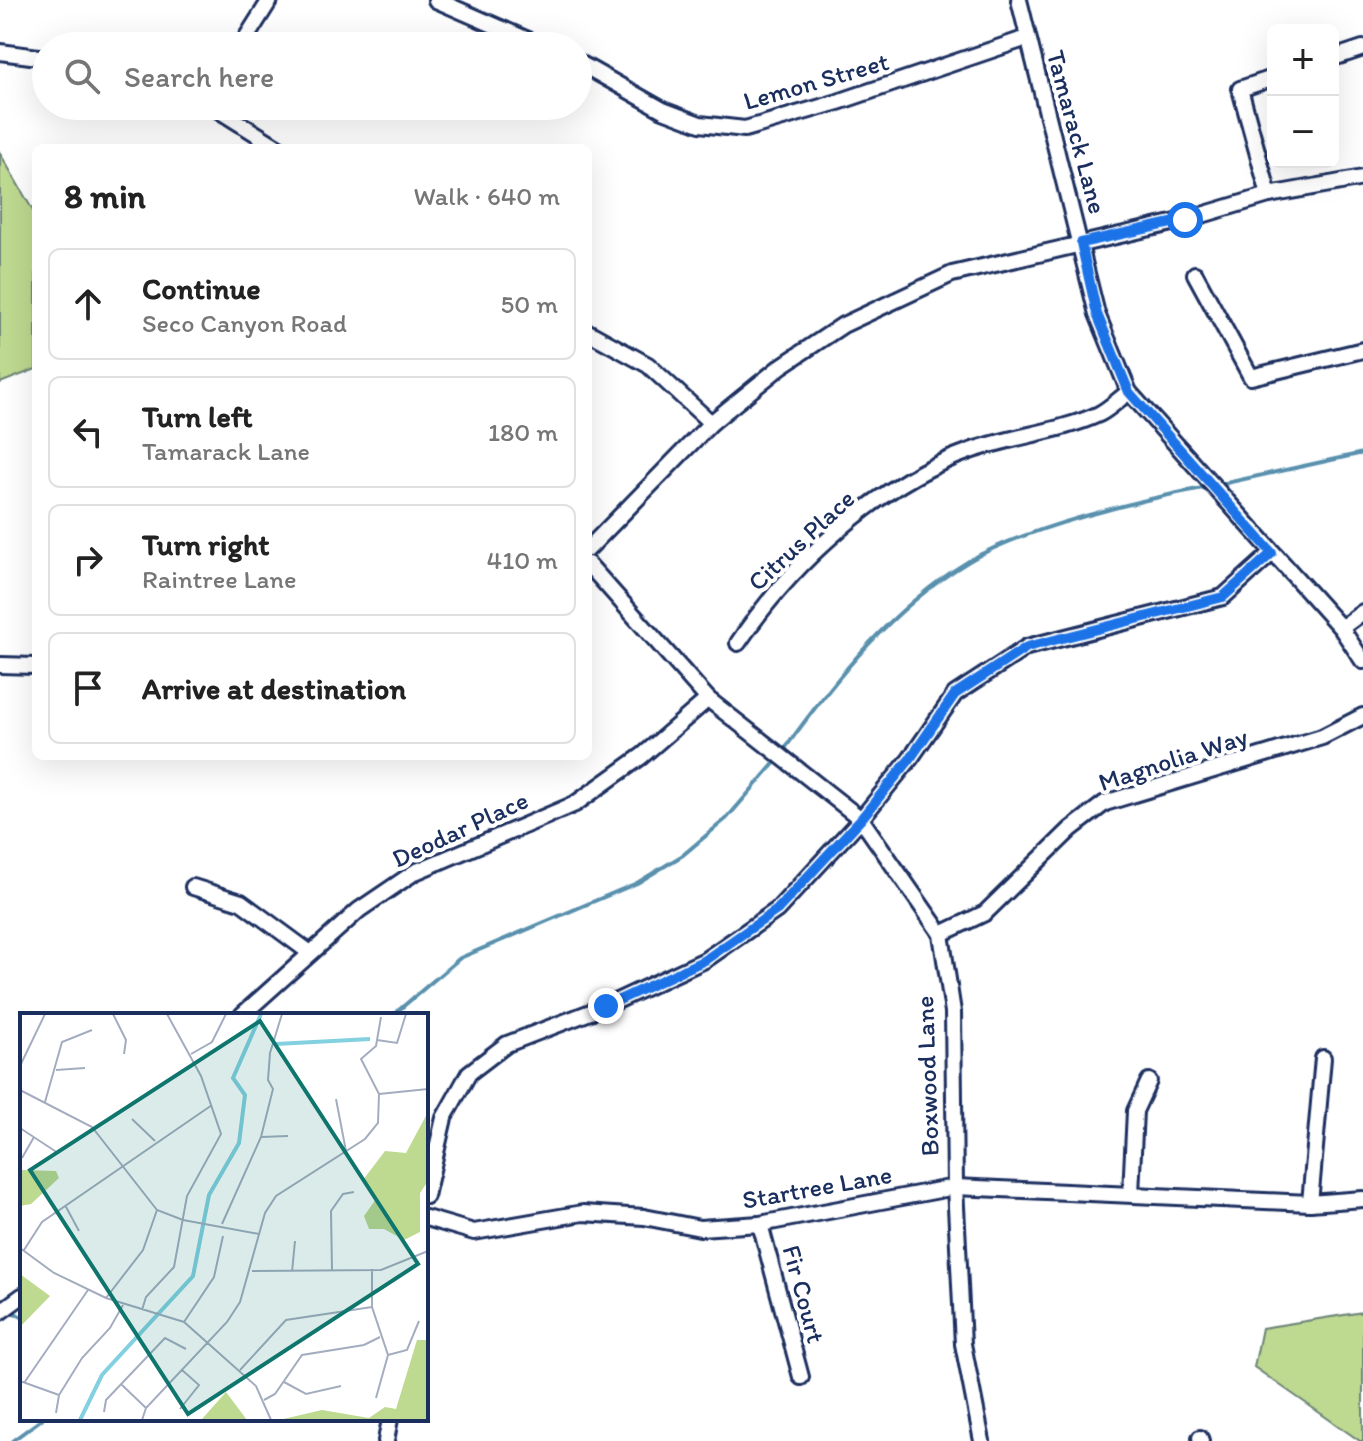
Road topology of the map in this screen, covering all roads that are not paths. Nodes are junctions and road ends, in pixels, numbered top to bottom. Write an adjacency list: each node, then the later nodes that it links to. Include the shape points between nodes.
1 (270, 0): 4 (street)
2 (436, 0): 5 (street)
3 (1019, 0): 6 (street, Tamarack Lane)
4 (250, 32)
5 (510, 32)
6 (1027, 38): 11 (street, Lemon Street, via 745,129 700,124 663,110); 17 (street, Tamarack Lane)
7 (1363, 48): 10 (street)
8 (4, 53): 9 (street)
9 (32, 56)
10 (1339, 56)
11 (592, 70)
12 (1267, 80): 16 (street, via 1240,89)
13 (234, 120): 14 (street)
14 (273, 144)
15 (1363, 178): 16 (street)
16 (1269, 195): 17 (street)
17 (1081, 243): 21 (street, Tamarack Lane, via 1097,314); 22 (street, via 952,274 843,325)
18 (1195, 274): 20 (street, via 1251,377)
19 (592, 334): 22 (street, via 648,365)
20 (1363, 350)
21 (1129, 392): 24 (street, Tamarack Lane); 28 (street, Citrus Place, via 1099,414 968,452 885,496 829,540 757,614)
22 (711, 423): 23 (street)
23 (592, 545)
24 (1272, 553): 27 (street, Tamarack Lane); 34 (street, via 1223,597 1027,647 955,694)
25 (592, 568): 32 (street, Boxwood Lane)
26 (1363, 612): 27 (street)
27 (1341, 628): 29 (street, Tamarack Lane)
28 (738, 643)
29 (1363, 661)
30 (0, 665): 31 (street)
31 (32, 666)
32 (708, 699): 34 (street, Boxwood Lane); 37 (street, Deodar Place, via 575,804 415,872)
33 (1363, 716): 36 (street, Magnolia Way, via 1322,737 1105,803 985,913)
34 (861, 819): 36 (street, Boxwood Lane); 41 (street, via 777,910 705,960 507,1044 469,1073 444,1118)
35 (193, 887): 37 (street, via 241,902)
36 (941, 934): 42 (street, Boxwood Lane, via 953,1012)
37 (309, 952): 38 (street, Deodar Place)
38 (244, 1013)
39 (1323, 1058): 45 (street)
40 (1149, 1081): 43 (street, via 1135,1111)
41 (428, 1187)
42 (955, 1187): 43 (street, Startree Lane); 47 (street, Startree Lane); 53 (street, Boxwood Lane, via 963,1344)
43 (1131, 1193): 45 (street, Startree Lane)
44 (1363, 1199): 45 (street, Startree Lane)
45 (1310, 1203)
46 (428, 1219): 47 (street, Startree Lane, via 474,1232 583,1213 700,1228)
47 (760, 1224): 50 (street, Fir Court)
48 (20, 1297): 49 (street)
49 (0, 1312)
50 (801, 1377)
51 (390, 1421): 52 (street)
52 (386, 1441)
53 (982, 1441)

